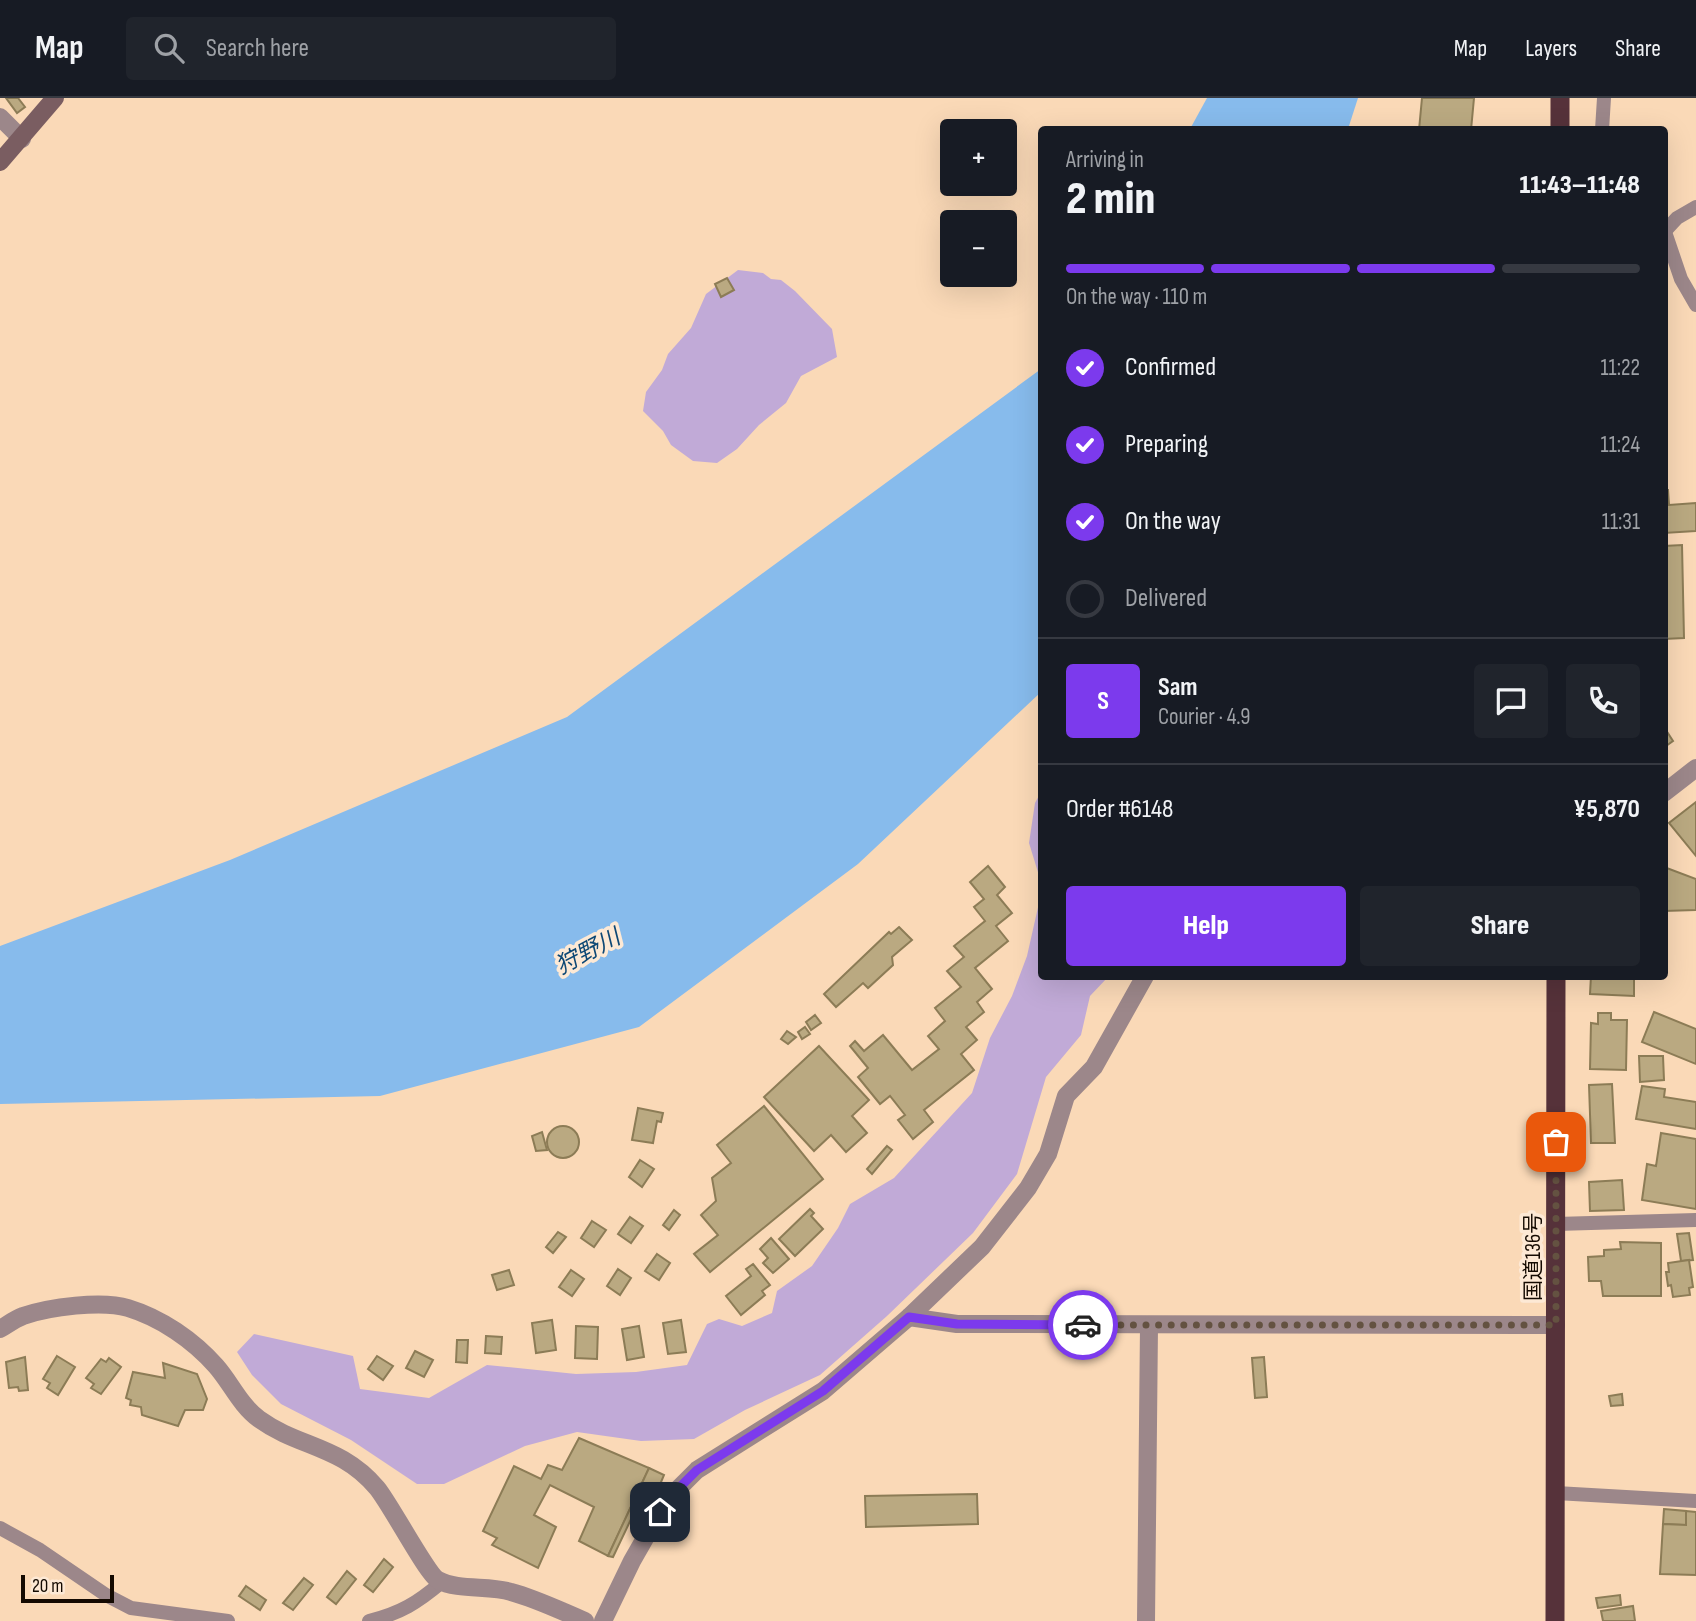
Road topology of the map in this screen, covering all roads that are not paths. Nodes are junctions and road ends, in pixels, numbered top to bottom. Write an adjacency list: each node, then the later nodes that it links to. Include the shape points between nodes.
1 (55, 98): 7 (main road)
2 (1560, 98): 5 (highway)
3 (1604, 98): 6 (lane)
4 (0, 117): 7 (street)
5 (1560, 126)
6 (1602, 126)
7 (22, 139): 8 (main road)
8 (0, 162)
9 (1696, 207): 10 (lane)
10 (1668, 228)
11 (1668, 241): 12 (lane)
12 (1696, 305)
13 (1696, 768): 14 (street)
14 (1668, 790)
15 (1143, 980): 19 (street, via 1094,1067 1066,1096 1048,1154 1028,1188 982,1247)
16 (1556, 980): 18 (highway, 国道136号)
17 (1696, 1220): 18 (lane)
18 (1556, 1224): 20 (highway, 国道136号)
19 (909, 1317): 21 (street, via 957,1324); 30 (street, via 823,1391 697,1470 660,1512)
20 (1556, 1325): 21 (street); 23 (highway, 国道136号)
21 (1149, 1326): 31 (street)
22 (0, 1329): 26 (street, via 23,1316 69,1307 127,1307 156,1319 192,1342 258,1418 356,1466 377,1488 436,1579)
23 (1556, 1493): 24 (lane); 32 (highway, 国道136号)
24 (1696, 1501)
25 (0, 1528): 27 (lane, via 131,1608)
26 (442, 1581): 28 (lane, via 418,1603); 29 (street, via 510,1591)
27 (229, 1621)
28 (369, 1621)
29 (585, 1621)
30 (603, 1621)
31 (1146, 1621)
32 (1555, 1621)

